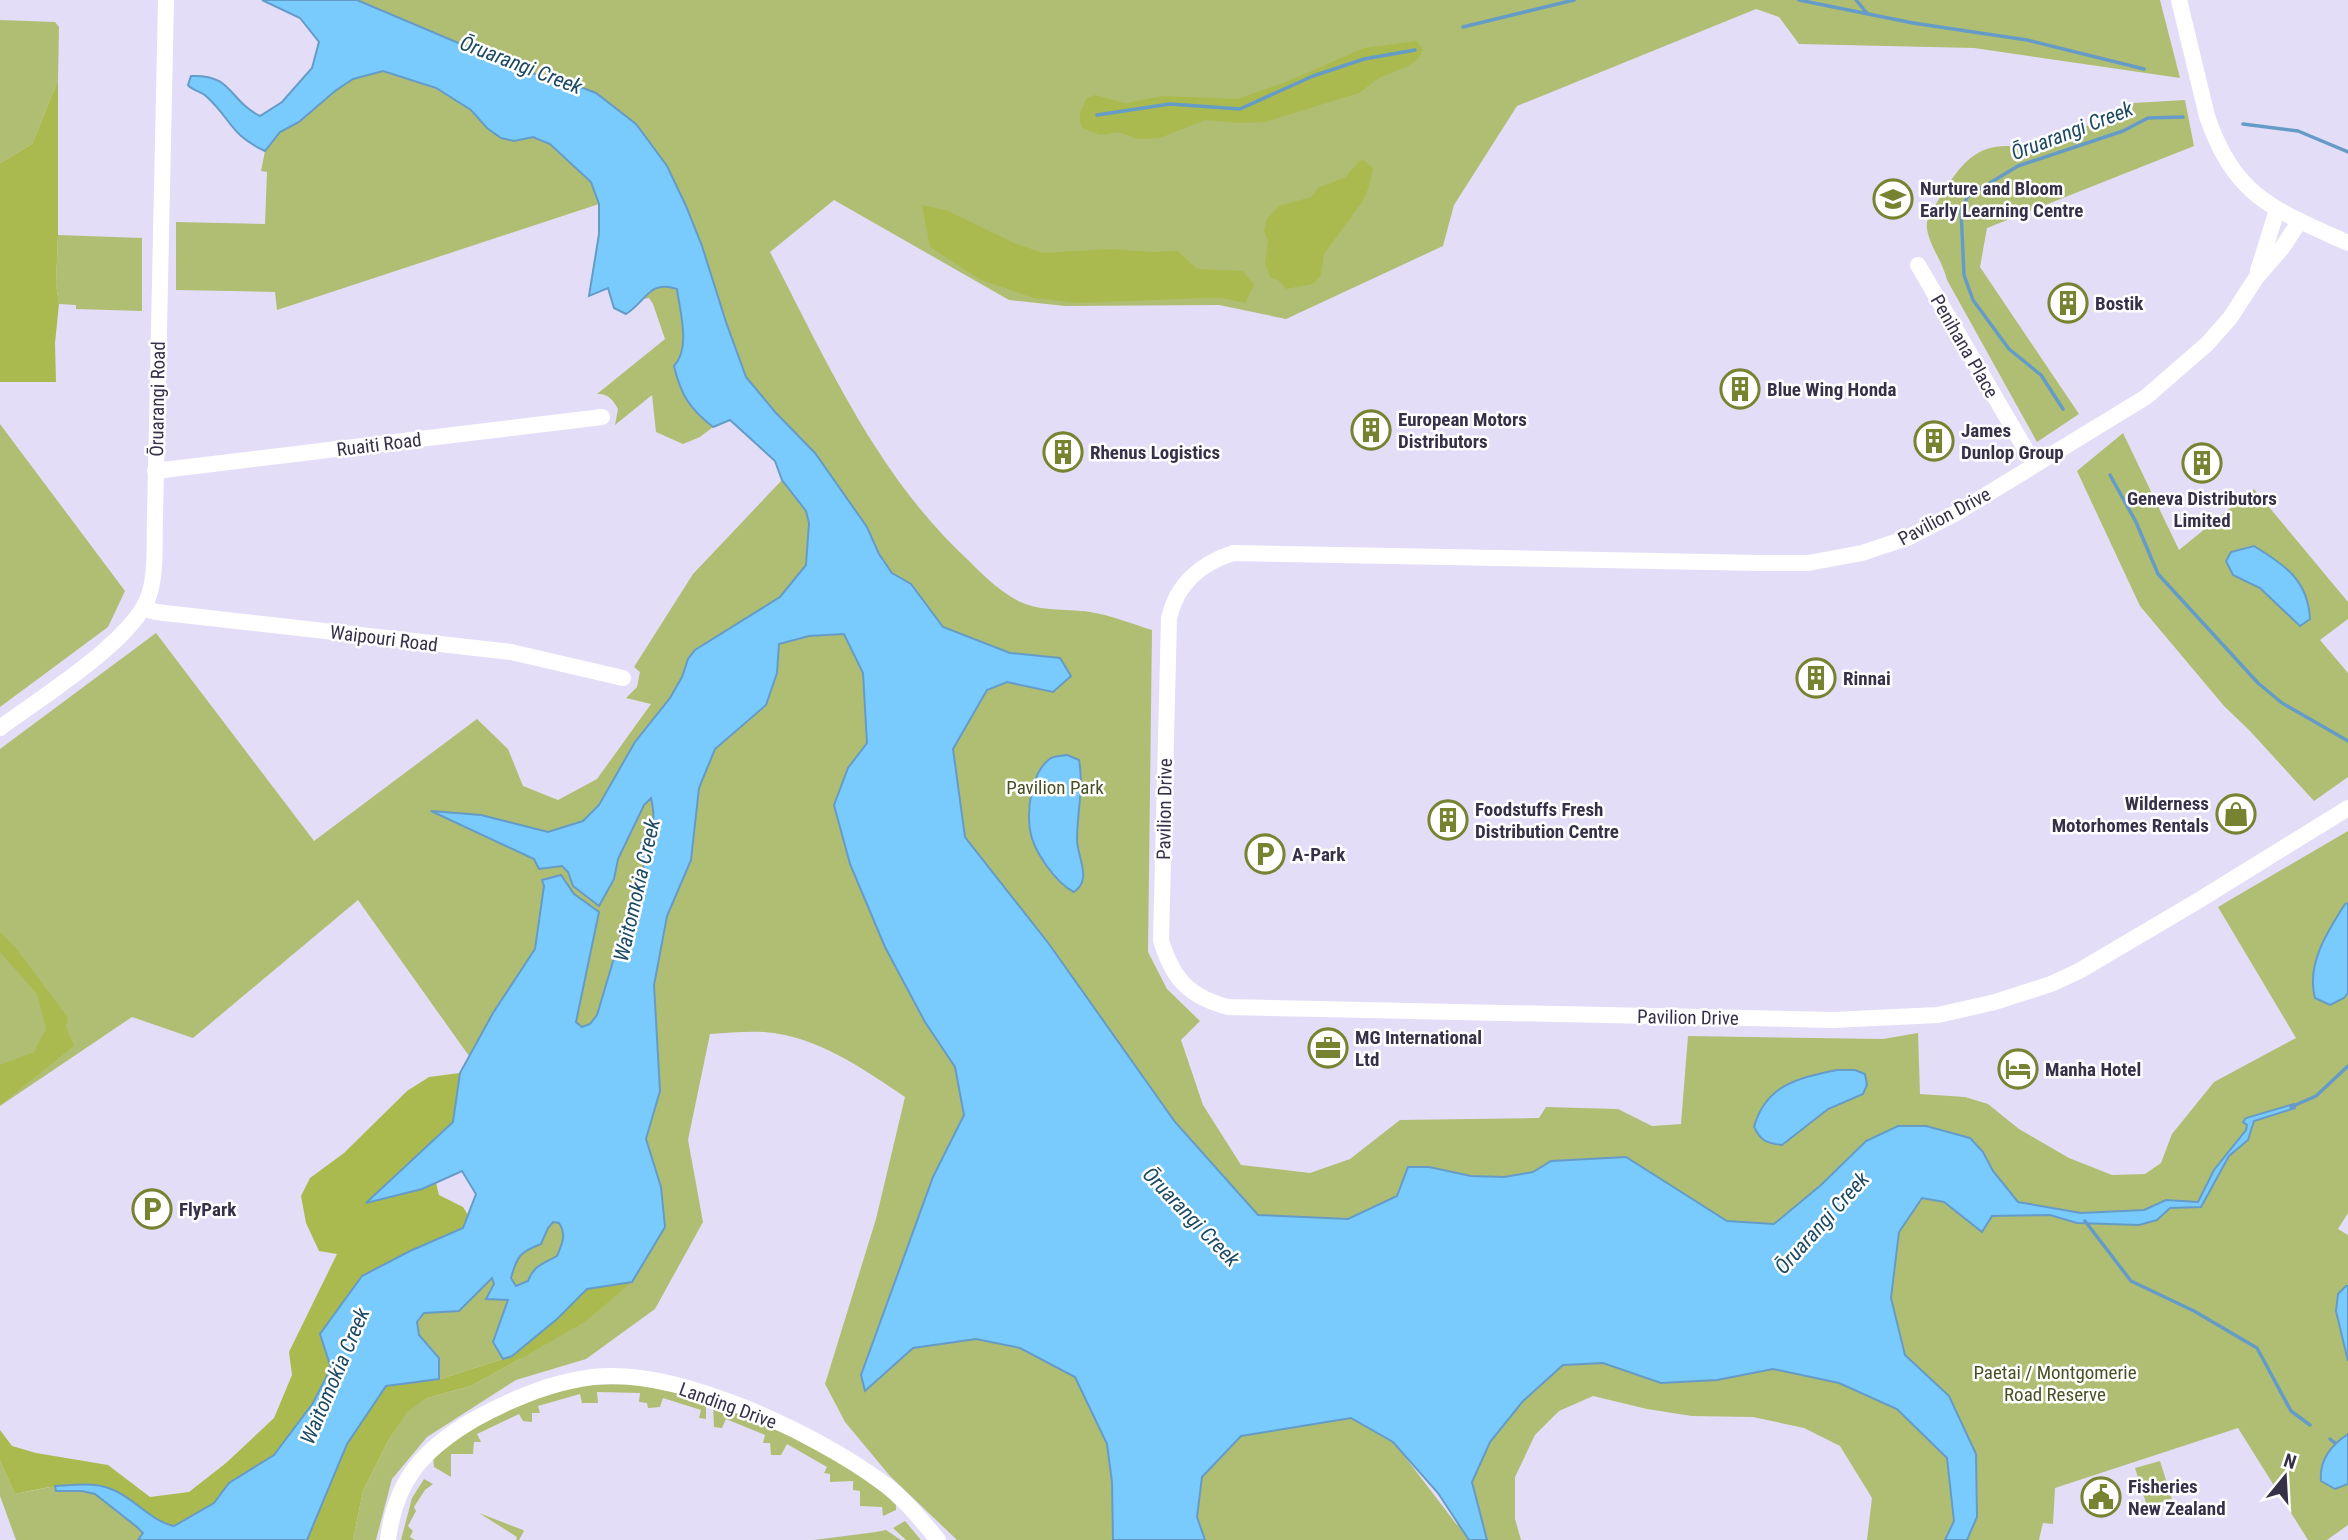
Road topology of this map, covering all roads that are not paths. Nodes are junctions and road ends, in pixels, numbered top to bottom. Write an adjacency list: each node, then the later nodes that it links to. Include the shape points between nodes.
1 (166, 0): 10 (street, Ōruarangi Road)
2 (2179, 0): 3 (street, via 2213,132 2238,176)
3 (2277, 210): 4 (street); 7 (street, Pavilion Drive)
4 (2299, 222): 5 (street); 7 (street, Pavilion Drive)
5 (2348, 243)
6 (1918, 265): 9 (street, Penihana Place)
7 (2256, 278): 9 (street, Pavilion Drive, via 2207,344 2146,397)
8 (602, 417): 10 (street, Ruaiti Road)
9 (2034, 464): 14 (street, Pavilion Drive, via 1908,538 1808,563 1233,553 1202,566 1178,591 1169,618 1161,940 1174,973 1209,1002 1227,1007 1833,1020 1938,1014 1995,1002 2079,971)
10 (155, 471): 11 (street, Ōruarangi Road, via 152,574)
11 (143, 608): 12 (street, Waipouri Road, via 512,652); 13 (street, Ōruarangi Road, via 109,646)
12 (623, 678)
13 (0, 728)
14 (2348, 808)
15 (388, 1540): 16 (street, Landing Drive, via 409,1476 446,1436 517,1399 593,1377 665,1383 784,1425 884,1483)
16 (938, 1540)

